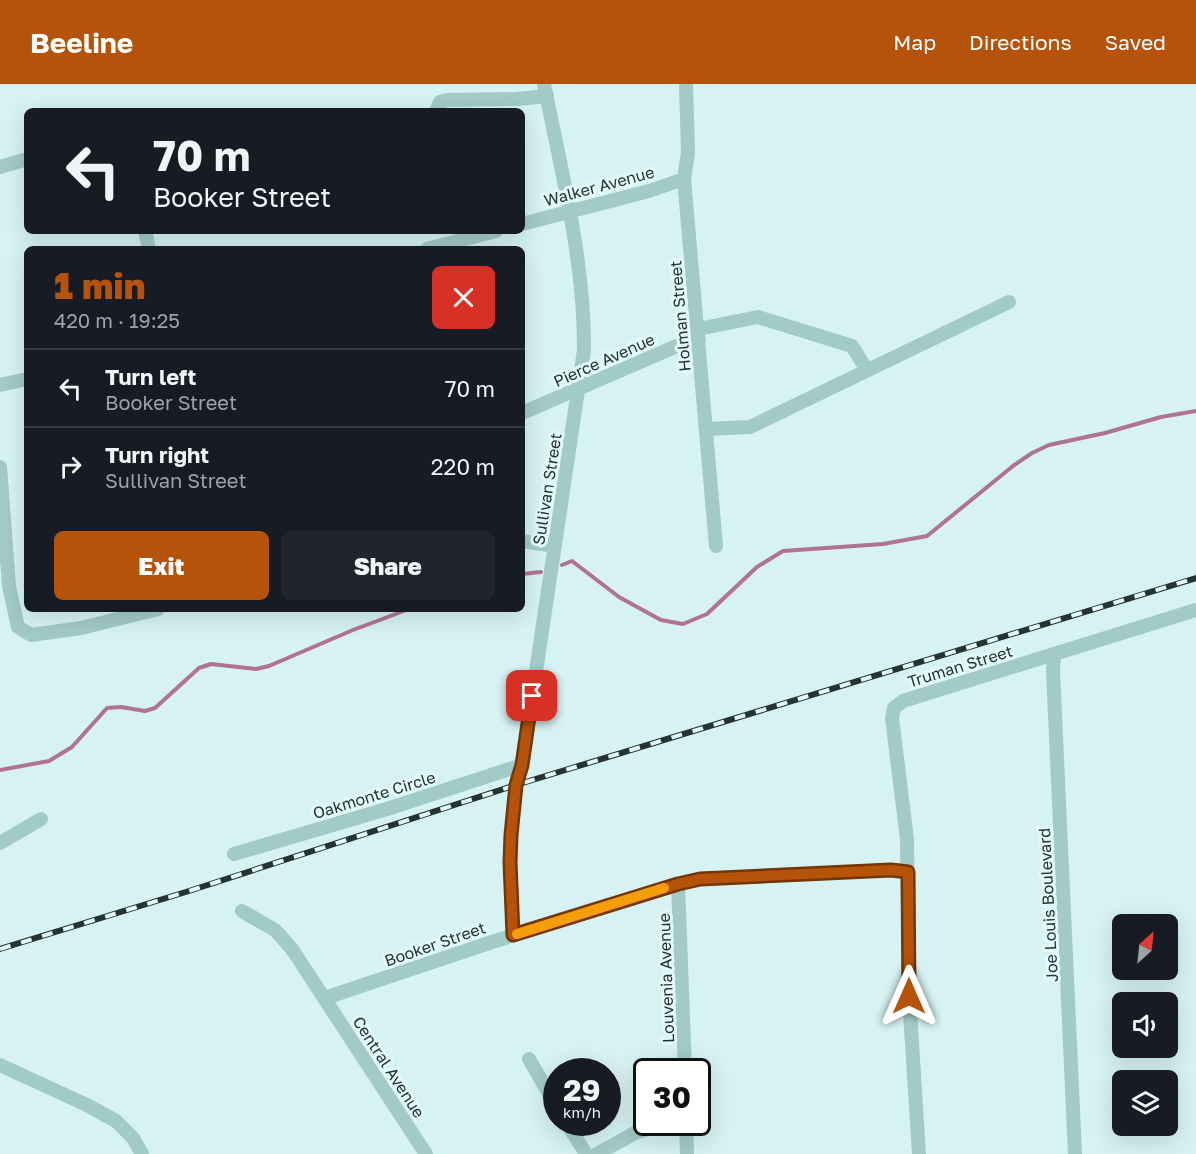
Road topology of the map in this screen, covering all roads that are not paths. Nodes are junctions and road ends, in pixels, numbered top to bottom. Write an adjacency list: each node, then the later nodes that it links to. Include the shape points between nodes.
1 (686, 84): 6 (street, Holman Street, via 688,153)
2 (545, 90): 3 (street, via 517,99 447,100); 7 (street, Sullivan Street)
3 (437, 108)
4 (24, 160): 5 (street)
5 (0, 167)
6 (684, 179): 7 (street, Walker Avenue); 12 (street, Holman Street)
7 (568, 212): 8 (street, Walker Avenue); 16 (street, Sullivan Street, via 584,313)
8 (525, 223)
9 (460, 236): 10 (street)
10 (435, 246)
11 (1009, 302): 13 (street)
12 (698, 334): 13 (street, Pierce Avenue, via 758,317 852,346); 16 (street, Pierce Avenue); 18 (street, Holman Street)
13 (867, 370): 18 (street, via 750,427)
14 (24, 380): 15 (street)
15 (0, 384)
16 (579, 389): 17 (street, Pierce Avenue); 21 (street, Sullivan Street)
17 (525, 413)
18 (706, 429): 22 (street, Holman Street)
19 (0, 467): 24 (street, via 9,586 18,627 31,635)
20 (525, 541): 21 (street)
21 (555, 546): 26 (street, Sullivan Street)
22 (716, 546)
23 (1196, 610): 25 (street, Truman Street)
24 (146, 612)
25 (1054, 655): 30 (street, Truman Street, via 903,701 894,708); 48 (street, Joe Louis Boulevard)
26 (522, 765): 29 (street, Oakmonte Circle); 33 (street, Sullivan Street, via 511,835)
27 (41, 819): 28 (street)
28 (0, 843)
29 (234, 854)
30 (908, 872): 31 (street, Booker Street, via 723,877); 47 (street, via 909,996)
31 (678, 884): 33 (street, Booker Street); 35 (street, Louvenia Avenue)
32 (242, 910): 34 (street, Central Avenue, via 283,937)
33 (513, 935): 34 (street, Booker Street)
34 (325, 998): 43 (street, Central Avenue)
35 (685, 1058)
36 (529, 1059): 38 (street)
37 (0, 1065): 42 (street, via 116,1121)
38 (543, 1083)
39 (633, 1134): 45 (street)
40 (575, 1136): 44 (street)
41 (686, 1136): 46 (street)
42 (142, 1154)
43 (426, 1154)
44 (586, 1154)
45 (597, 1154)
46 (687, 1154)
47 (919, 1154)
48 (1075, 1154)

